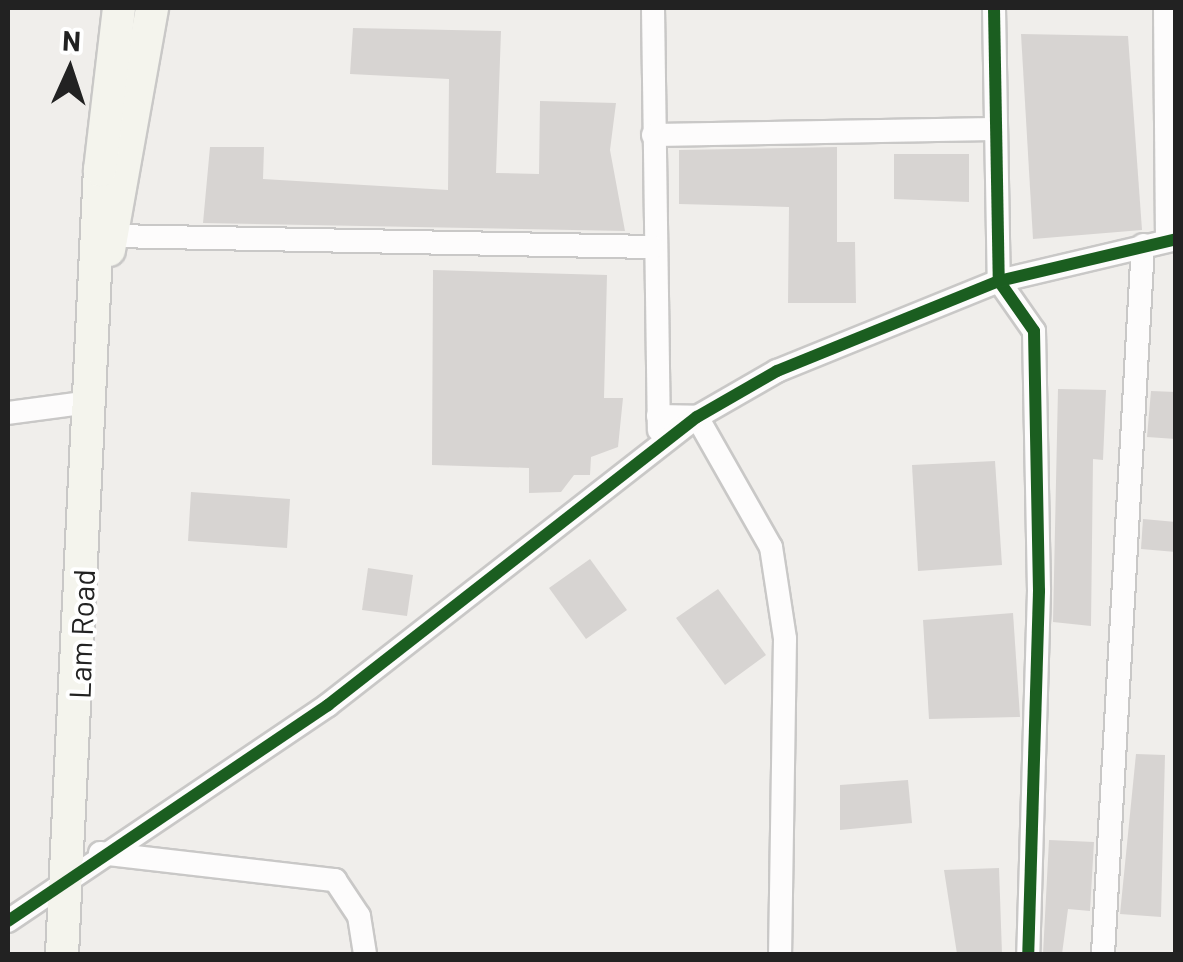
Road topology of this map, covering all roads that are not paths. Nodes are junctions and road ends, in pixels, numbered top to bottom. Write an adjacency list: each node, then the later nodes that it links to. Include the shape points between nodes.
1 (119, 8): 14 (main road)
2 (152, 8): 9 (main road)
3 (653, 8): 8 (street)
4 (994, 8): 7 (street)
5 (1164, 8): 6 (street)
6 (1170, 36): 10 (street)
7 (996, 129): 8 (street); 13 (street)
8 (654, 135): 12 (street)
9 (113, 236): 12 (street); 14 (main road)
10 (1171, 239): 11 (street)
11 (1143, 245): 13 (street); 27 (street)
12 (653, 247): 17 (street)
13 (999, 281): 18 (street, via 777,371); 26 (street, via 1034,331 1039,591)
14 (92, 312): 15 (main road, Lam Road)
15 (88, 402): 16 (street); 21 (main road, Lam Road)
16 (8, 413)
17 (658, 416): 18 (street); 19 (street)
18 (697, 417): 19 (street); 25 (street, via 771,546 785,639)
19 (659, 443): 20 (street, via 312,717)
20 (100, 853): 21 (street); 24 (street, via 334,880 359,916)
21 (72, 874): 22 (street); 23 (main road, Lam Road)
22 (8, 921)
23 (62, 954)
24 (366, 954)
25 (780, 954)
26 (1028, 954)
27 (1104, 954)

